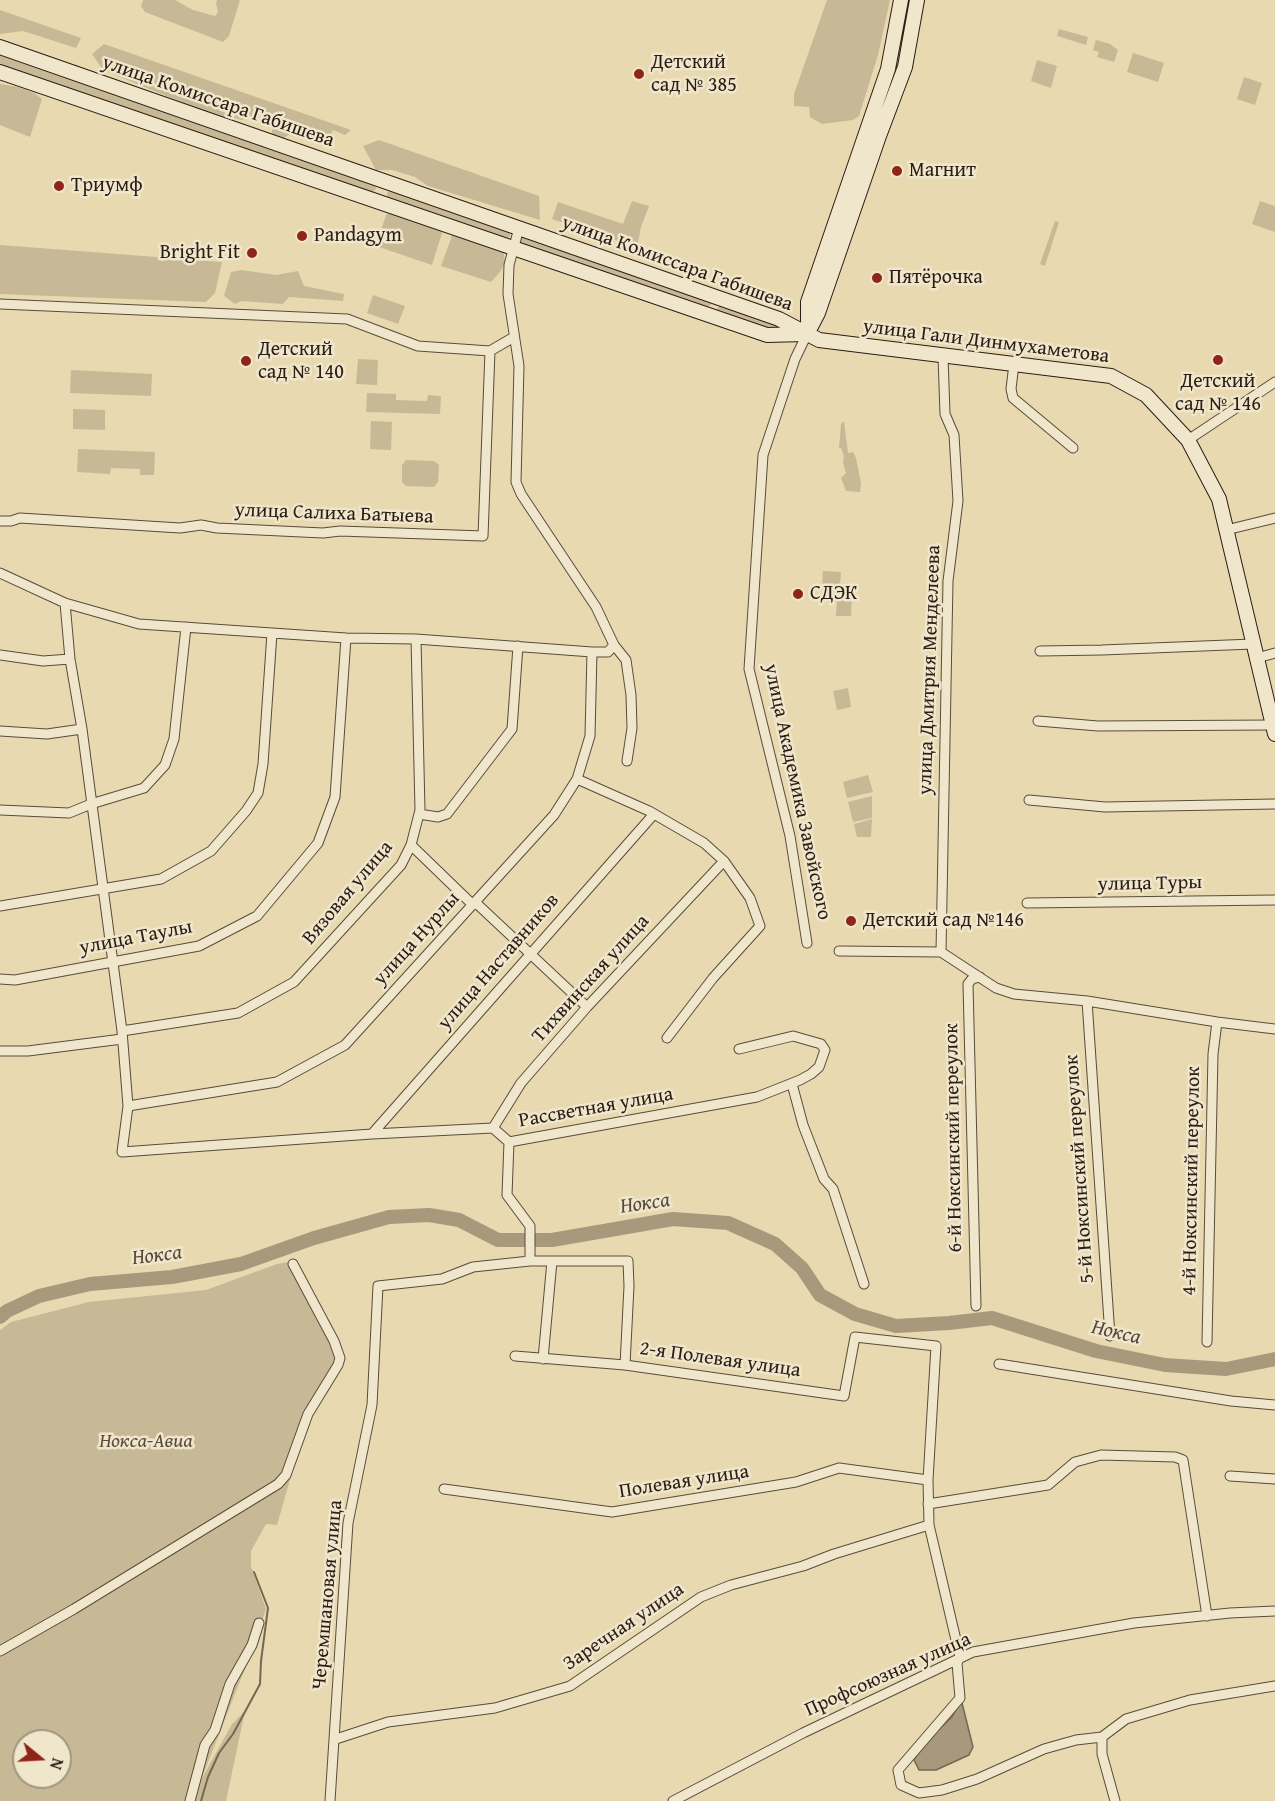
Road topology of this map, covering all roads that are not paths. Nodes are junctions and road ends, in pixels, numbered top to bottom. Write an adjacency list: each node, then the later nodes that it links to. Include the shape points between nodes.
1 (901, 0): 5 (street, улица Академика Завойского)
2 (917, 0): 5 (street, улица Академика Завойского, via 905,67)
3 (0, 47): 6 (street, улица Комиссара Габишева)
4 (0, 72): 7 (street, улица Комиссара Габишева)
5 (868, 147): 13 (street, улица Академика Завойского, via 818,313)
6 (386, 181): 7 (street); 8 (street, улица Комиссара Габишева)
7 (378, 201): 9 (street, улица Комиссара Габишева)
8 (519, 228): 9 (street); 10 (street, улица Комиссара Габишева)
9 (512, 248): 12 (street, улица Комиссара Габишева); 14 (street, via 508,294)
10 (719, 298): 12 (street); 13 (street, улица Комиссара Габишева, via 779,319)
11 (0, 304): 15 (street, via 347,319 418,346)
12 (713, 316): 13 (street, улица Комиссара Габишева, via 767,335)
13 (807, 334): 16 (street, улица Гали Динмухаметова, via 819,340); 57 (street, улица Академика Завойского, via 763,455 749,669 790,836)
14 (514, 337): 15 (street); 30 (street, via 519,366 518,489 596,607)
15 (490, 351): 22 (street, улица Салиха Батыева, via 483,536)
16 (942, 356): 17 (street, улица Гали Динмухаметова); 59 (street, улица Дмитрия Менделеева, via 945,414 954,435 957,501 948,581)
17 (1014, 364): 19 (street, улица Гали Динмухаметова, via 1111,375 1146,395); 20 (street, via 1013,398)
18 (1275, 382): 19 (street)
19 (1188, 440): 23 (street, улица Гали Динмухаметова, via 1219,499)
20 (1073, 448)
21 (1275, 518): 23 (street)
22 (0, 520)
23 (1226, 530): 33 (street, улица Гали Динмухаметова)
24 (0, 573): 25 (street)
25 (65, 603): 26 (street, via 139,624); 37 (street)
26 (186, 627): 27 (street); 45 (street, via 174,739 165,765 144,788)
27 (272, 633): 28 (street); 52 (street, via 258,793 211,851 161,879)
28 (346, 638): 29 (street); 61 (street, улица Таулы, via 335,797 318,843 257,916 199,946)
29 (416, 639): 31 (street); 48 (street, Вязовая улица)
30 (614, 645): 34 (street, via 608,652); 42 (street, via 626,660 631,695)
31 (518, 646): 34 (street); 48 (street, via 512,729 447,814)
32 (1040, 651): 33 (street)
33 (1255, 651): 35 (street); 40 (street, улица Гали Динмухаметова)
34 (592, 652): 43 (street, улица Нурлы, via 590,736)
35 (1275, 653)
36 (0, 655): 37 (street, via 43,661)
37 (70, 659): 39 (street)
38 (1038, 721): 40 (street)
39 (82, 729): 41 (street, via 47,734); 45 (street)
40 (1274, 730)
41 (0, 731)
42 (627, 761)
43 (578, 779): 49 (street); 54 (street, улица Нурлы, via 554,815)
44 (1029, 800): 46 (street, via 1105,807)
45 (91, 804): 47 (street, via 69,813); 52 (street)
46 (1275, 804)
47 (0, 810)
48 (419, 814): 50 (street, Вязовая улица)
49 (654, 814): 51 (street, via 704,843); 60 (street, улица Наставников)
50 (411, 845): 54 (street); 68 (street, Вязовая улица, via 401,865 294,982 238,1013)
51 (724, 861): 65 (street, Тихвинская улица); 69 (street, via 750,898 760,926)
52 (103, 890): 56 (street); 61 (street)
53 (1275, 900): 55 (street, улица Туры)
54 (474, 903): 60 (street); 73 (street, улица Нурлы, via 345,1045 277,1082)
55 (1026, 903)
56 (0, 906)
57 (807, 943)
58 (839, 951): 59 (street)
59 (941, 952): 62 (street)
60 (531, 953): 65 (street); 75 (street, улица Наставников)
61 (113, 961): 63 (street, улица Таулы); 68 (street)
62 (980, 977): 64 (street, via 1014,994); 82 (street, 6-й Ноксинский переулок, via 968,984)
63 (0, 980)
64 (1087, 1001): 66 (street); 83 (street, 5-й Ноксинский переулок)
65 (587, 1007): 74 (street, Тихвинская улица, via 521,1083)
66 (1218, 1022): 67 (street); 84 (street, 4-й Ноксинский переулок, via 1213,1054)
67 (1275, 1029)
68 (122, 1035): 71 (street, Вязовая улица); 73 (street)
69 (667, 1038)
70 (739, 1049): 72 (street, Рассветная улица, via 793,1036 820,1044 825,1050 819,1067)
71 (0, 1052)
72 (792, 1084): 76 (street, Рассветная улица, via 757,1097); 80 (street, via 803,1125 824,1179 833,1189)
73 (128, 1106): 75 (street, Рассветная улица, via 122,1152)
74 (493, 1128): 75 (street, Рассветная улица); 76 (street, Рассветная улица)
75 (372, 1134)
76 (509, 1142): 77 (street, via 507,1195 530,1226)
77 (530, 1261): 78 (street, 2-я Полевая улица); 81 (street, 2-я Полевая улица, via 473,1267 442,1279)
78 (552, 1261): 86 (street); 88 (street, 2-я Полевая улица, via 628,1261)
79 (293, 1264): 99 (street, via 340,1358 308,1414 286,1475 278,1484)
80 (864, 1284)
81 (378, 1286): 103 (street, Черемшановая улица, via 372,1405 348,1523)
82 (976, 1306)
83 (1110, 1336)
84 (1206, 1342)
85 (515, 1356): 86 (street)
86 (543, 1359): 88 (street)
87 (999, 1364): 89 (street)
88 (626, 1365): 92 (street, 2-я Полевая улица, via 844,1396 855,1337 936,1346)
89 (1275, 1405)
90 (1230, 1476): 91 (street)
91 (1275, 1479)
92 (928, 1480): 93 (street, Полевая улица, via 839,1468 796,1482 612,1512); 94 (street)
93 (444, 1489)
94 (928, 1504): 95 (street); 97 (street, via 1048,1485 1075,1462 1101,1455 1183,1460)
95 (929, 1525): 100 (street); 103 (street, Заречная улица, via 701,1597 570,1686 495,1708 388,1722)
96 (1275, 1611): 97 (street, Профсоюзная улица)
97 (1207, 1617): 100 (street, Профсоюзная улица, via 1134,1623)
98 (259, 1623): 104 (street, via 231,1683 215,1730 205,1745)
99 (0, 1651)
100 (960, 1657): 102 (street, via 960,1698 898,1770 901,1785 919,1793 942,1790 1044,1749); 106 (street, Профсоюзная улица)
101 (1275, 1686): 102 (street, via 1190,1700 1126,1719)
102 (1102, 1737): 107 (street, via 1102,1754)
103 (336, 1739): 105 (street, Черемшановая улица)
104 (190, 1801)
105 (330, 1801)
106 (673, 1801)
107 (1115, 1801)

